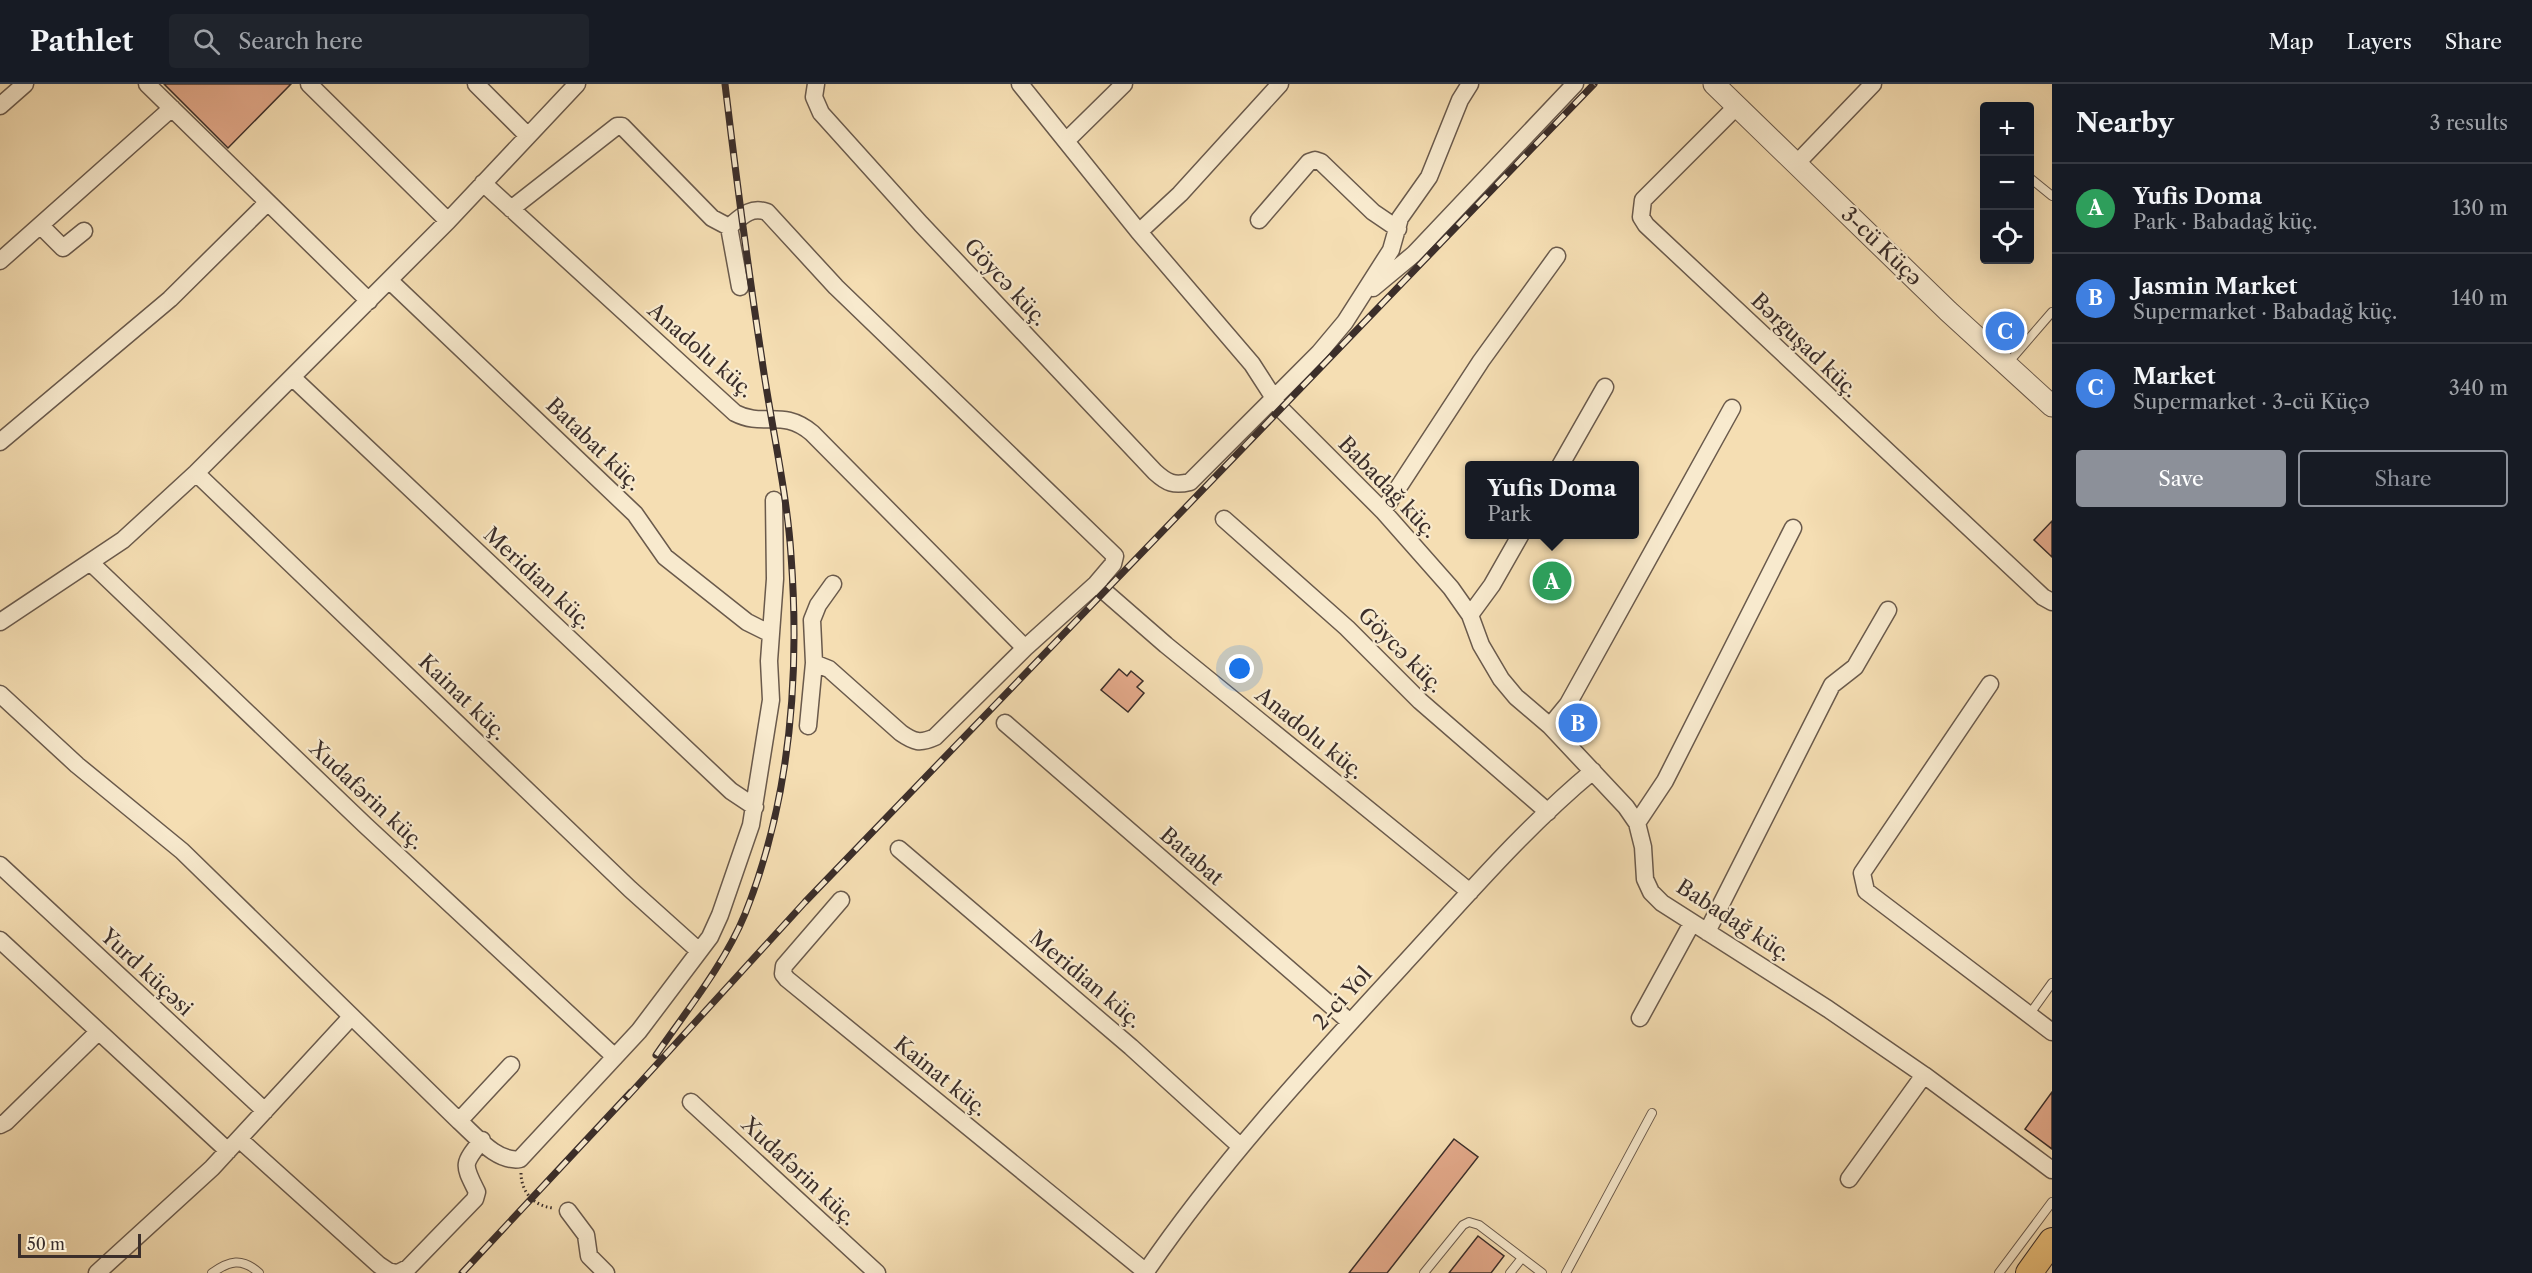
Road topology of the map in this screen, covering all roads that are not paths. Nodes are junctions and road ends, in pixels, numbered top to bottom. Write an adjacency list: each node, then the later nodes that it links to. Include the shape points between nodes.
1 (25, 84): 14 (street)
2 (147, 84): 16 (street)
3 (309, 84): 26 (street)
4 (476, 84): 17 (street)
5 (577, 84): 17 (street)
6 (816, 84): 42 (street, Göycə küç., via 814,97 821,113 1166,481 1178,485 1190,482)
7 (1020, 84): 18 (street, Babadağ küç.)
8 (1124, 84): 18 (street)
9 (1280, 84): 31 (street, via 1180,194)
10 (1470, 84): 29 (street, via 1429,177 1400,218)
11 (1575, 84): 36 (street, via 1414,254)
12 (1873, 84): 19 (street)
13 (1720, 86): 15 (street, 3-cü Küçə)
14 (0, 106)
15 (1737, 106): 19 (street, 3-cü Küçə); 56 (street, Bərguşad küç., via 1643,200 1641,217 1646,225 1881,448)
16 (172, 108): 23 (street); 27 (street)
17 (528, 136): 21 (street)
18 (1066, 141): 31 (street, Babadağ küç.)
19 (1797, 163): 39 (street, 3-cü Küçə)
20 (2034, 181): 22 (lane)
21 (483, 183): 24 (street, Anadolu küç.); 26 (street)
22 (2052, 196)
23 (267, 203): 37 (street); 45 (street, via 170,299)
24 (511, 209): 28 (street, via 622,126 711,218); 61 (street, Anadolu küç., via 735,413 757,421 794,420 812,433)
25 (1259, 220): 29 (street, via 1309,162 1315,160)
26 (448, 221): 34 (street)
27 (42, 227): 30 (street, via 63,248); 33 (street)
28 (729, 227): 35 (street); 55 (street, via 751,210 767,212 843,295 1115,556)
29 (1398, 230): 36 (street, via 1392,250)
30 (84, 231)
31 (1139, 232): 42 (street, Babadağ küç., via 1252,364)
32 (1557, 256): 49 (street, via 1481,361)
33 (0, 261)
34 (390, 281): 37 (street); 60 (street, Batabat küç., via 635,514 665,557 747,622)
35 (740, 287)
36 (1361, 298): 42 (street, via 1346,322)
37 (369, 302): 40 (street)
38 (2052, 312): 39 (lane)
39 (2007, 364): 43 (street, 3-cü Küçə)
40 (293, 378): 47 (street); 69 (street, Meridian küç., via 731,791)
41 (1605, 387): 46 (street)
42 (1275, 398): 49 (street, Babadağ küç., via 1290,419)
43 (2052, 406)
44 (1732, 408): 67 (street, via 1568,704)
45 (0, 442)
46 (1562, 461)
47 (196, 473): 53 (street, via 123,540); 79 (street, Kainat küç.)
48 (774, 500): 60 (street, via 775,579)
49 (1383, 511): 58 (street, Babadağ küç.)
50 (1224, 519): 70 (street, Göycə küç., via 1347,628 1420,701)
51 (1793, 528): 71 (street, via 1665,781)
52 (1518, 539): 58 (street)
53 (91, 563): 59 (street); 87 (street, Xudafərin küç.)
54 (833, 584): 62 (street, via 812,620)
55 (1096, 585): 61 (street); 74 (street, Anadolu küç.)
56 (2052, 602)
57 (1888, 610): 77 (street, via 1855,667 1832,685)
58 (1470, 615): 67 (street, Babadağ küç., via 1481,645 1501,679)
59 (0, 622)
60 (769, 633): 69 (street, via 771,700)
61 (1025, 648): 62 (street, via 935,737 923,743 901,733 829,669)
62 (814, 663): 66 (street)
63 (1990, 684): 81 (street, via 1862,873 1866,891)
64 (0, 694): 82 (street, via 77,765 182,851)
65 (1005, 723): 84 (street, Batabat)
66 (807, 726)
67 (1550, 726): 68 (street, Babadağ küç.)
68 (1593, 771): 70 (street, 2-ci Yol); 71 (street, Babadağ küç.)
69 (755, 807): 79 (street, via 720,915)
70 (1548, 812): 74 (street, 2-ci Yol)
71 (1637, 822): 76 (street, Babadağ küç., via 1645,879 1651,892)
72 (898, 849): 97 (street, Meridian küç., via 1131,1047)
73 (0, 865): 91 (street, Yurd küçəsi)
74 (1470, 892): 84 (street, 2-ci Yol)
75 (841, 900): 105 (street, Kainat küç., via 784,966 787,979)
76 (1692, 923): 77 (street, Babadağ küç.); 83 (street)
77 (1707, 932): 89 (street, Babadağ küç., via 1802,991)
78 (0, 940): 85 (street)
79 (699, 951): 87 (street)
80 (2052, 983): 81 (lane)
81 (2029, 1015): 86 (street)
82 (351, 1017): 91 (street); 93 (street)
83 (1640, 1018)
84 (1350, 1022): 97 (street, 2-ci Yol)
85 (98, 1032): 94 (street); 96 (street)
86 (2052, 1032)
87 (615, 1057): 95 (street, via 520,1159 511,1161)
88 (511, 1065): 93 (street)
89 (1924, 1075): 98 (street, Babadağ küç.); 99 (street)
90 (691, 1102): 111 (street, Xudafərin küç.)
91 (265, 1111): 96 (street)
92 (1652, 1113): 115 (lane)
93 (459, 1121): 95 (street)
94 (0, 1125)
95 (482, 1140): 109 (street, via 464,1169 477,1192 475,1199 408,1268)
96 (234, 1145): 106 (street); 109 (street, via 380,1265)
97 (1240, 1146): 105 (street, 2-ci Yol)
98 (2052, 1170)
99 (1849, 1179)
100 (2052, 1202): 116 (lane)
101 (568, 1211): 110 (street, via 581,1224 589,1256)
102 (2052, 1240): 117 (main road)
103 (1522, 1258): 112 (lane, via 1479,1225 1469,1222); 113 (lane); 114 (lane)
104 (2052, 1269): 118 (main road)
105 (1145, 1272)
106 (98, 1273)
107 (212, 1273): 108 (lane, via 228,1262 239,1261)
108 (259, 1273)
109 (397, 1273)
110 (606, 1273)
111 (876, 1273)
112 (1424, 1273)
113 (1510, 1273)
114 (1542, 1273)
115 (1566, 1273)
116 (1999, 1273)
117 (2029, 1273)
118 (2049, 1273)

